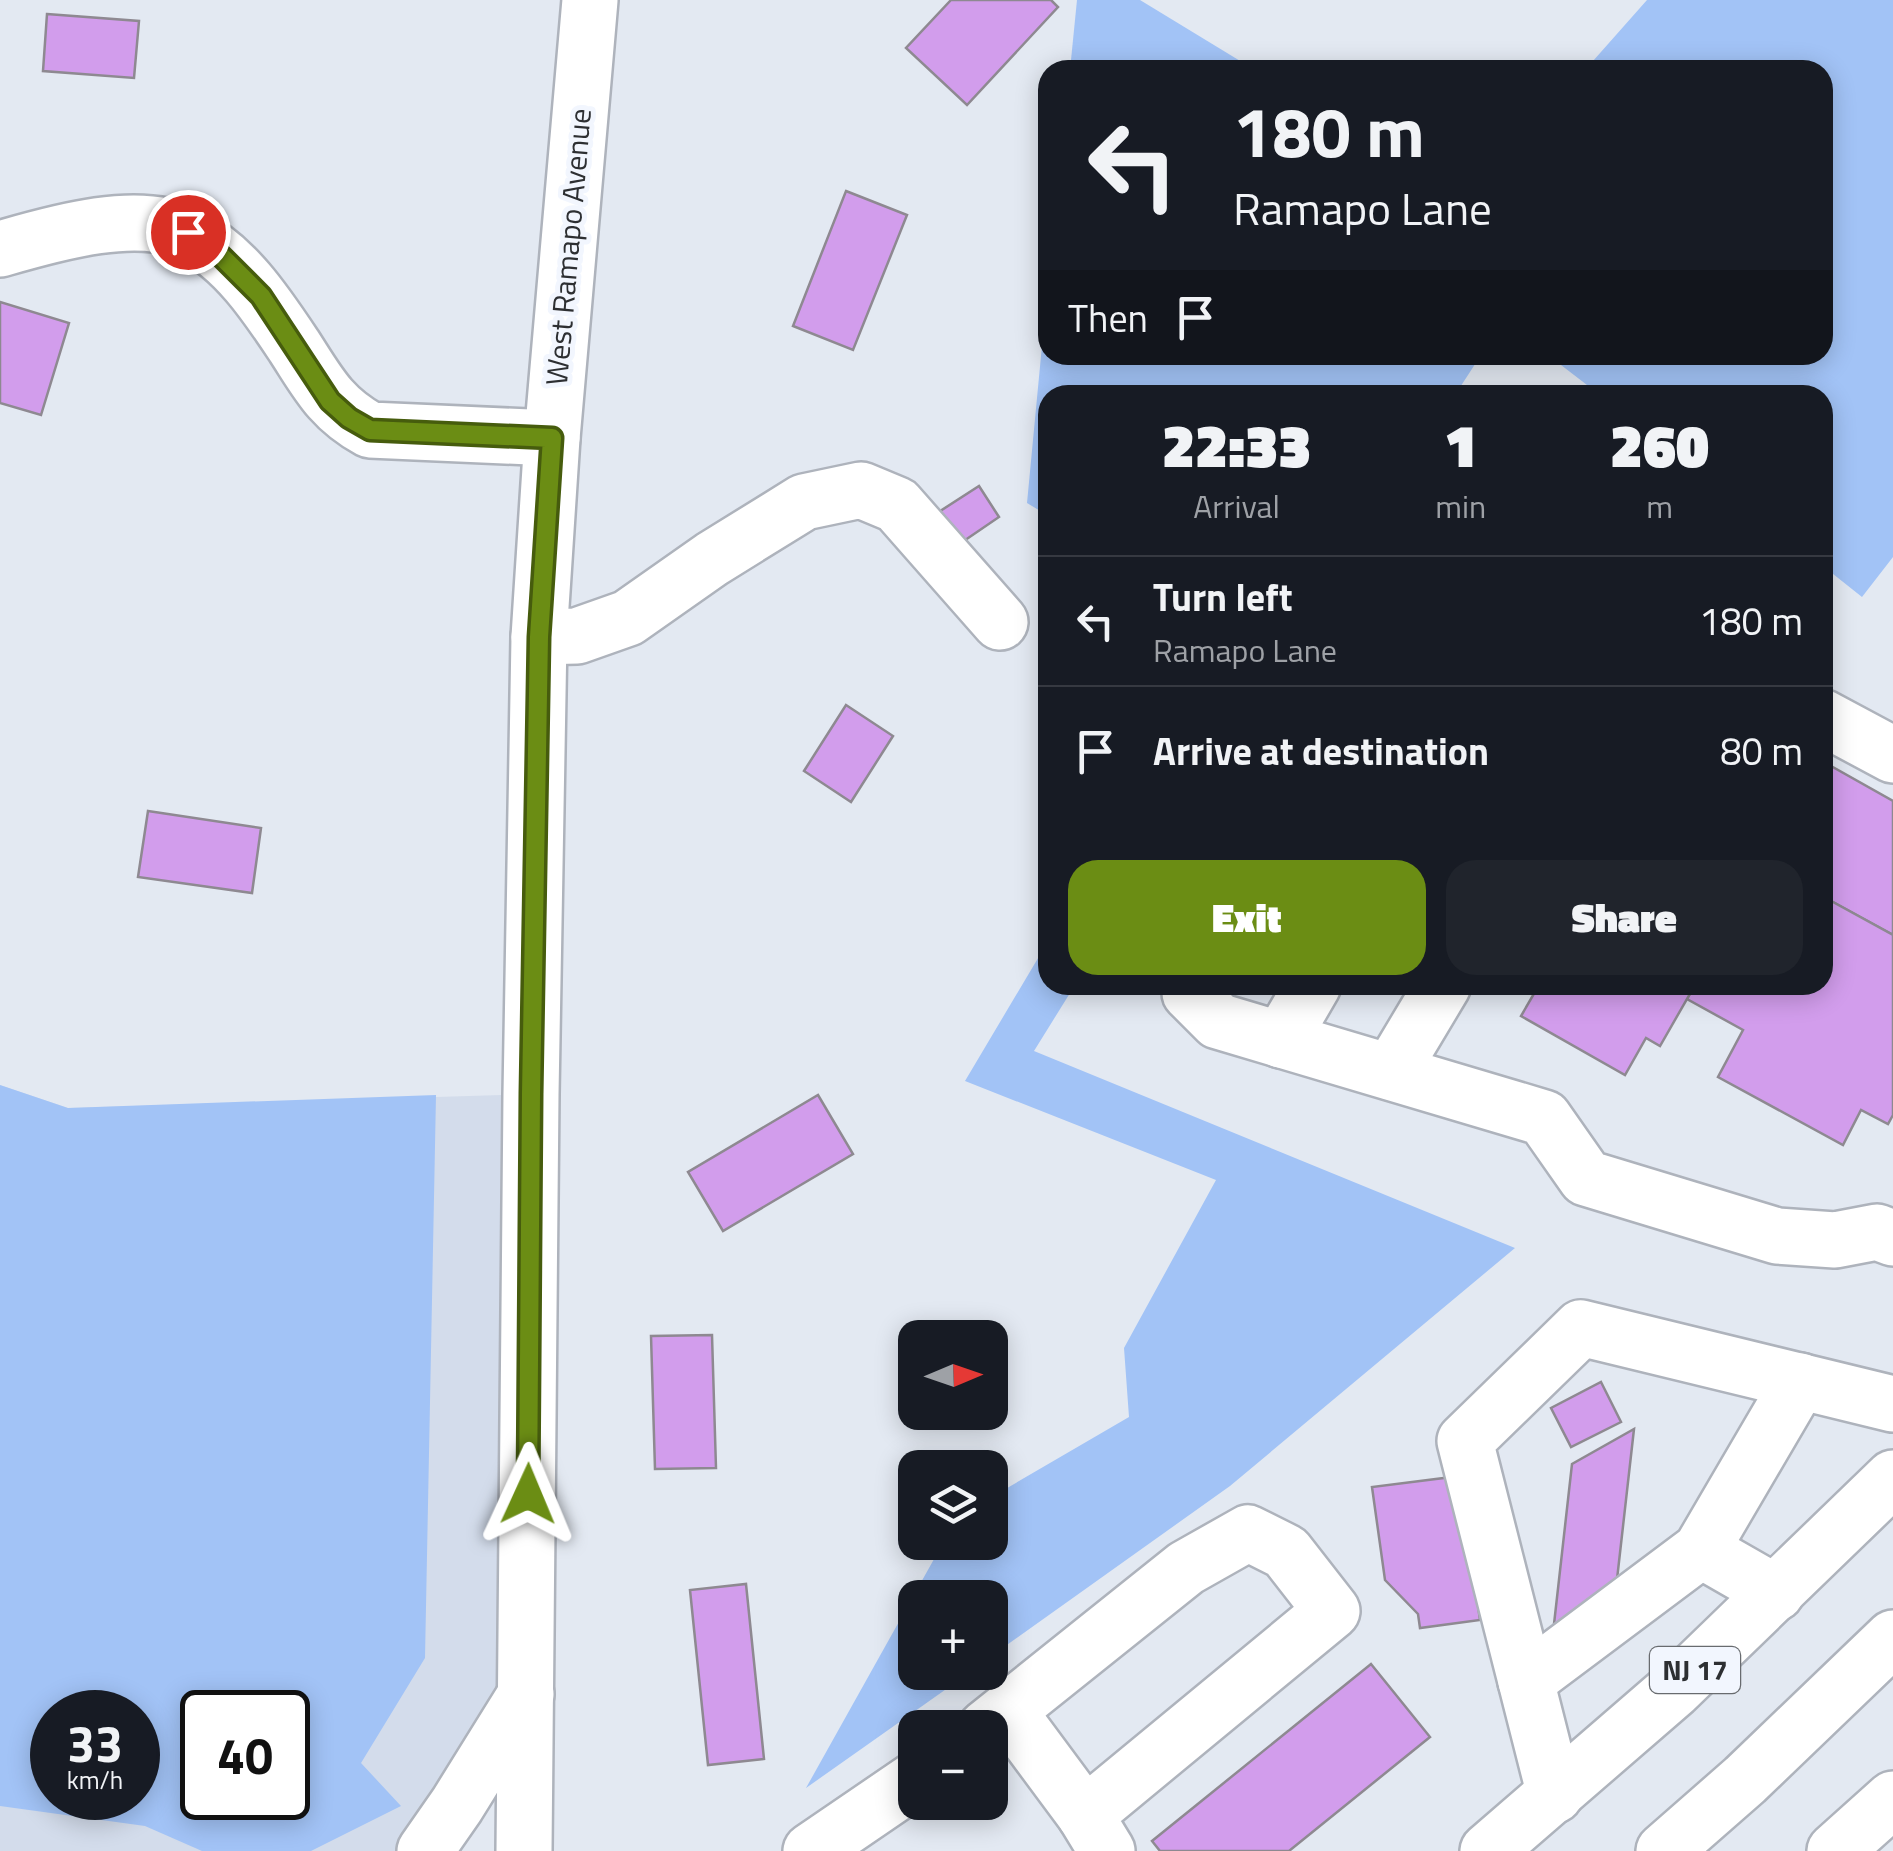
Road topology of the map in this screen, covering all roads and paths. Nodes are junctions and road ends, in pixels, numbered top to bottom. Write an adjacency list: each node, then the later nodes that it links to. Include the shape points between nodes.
1 (590, 0): 3 (main road, West Ramapo Avenue)
2 (0, 248): 3 (main road, via 108,224 188,232 261,296 330,401 370,430)
3 (552, 438): 5 (main road, West Ramapo Avenue)
4 (1000, 622): 5 (main road, via 897,504 861,490 804,502 628,618 577,636)
5 (539, 637): 21 (main road, West Ramapo Avenue)
6 (1833, 723): 7 (main road)
7 (1893, 755)
8 (1192, 995): 11 (main road, via 1218,1021)
9 (1307, 995): 11 (main road)
10 (1437, 995): 12 (main road)
11 (1281, 1040): 12 (main road)
12 (1391, 1072): 13 (main road, via 1544,1118 1586,1178 1778,1236 1835,1240)
13 (1888, 1225)
14 (1800, 1381): 15 (main road); 17 (main road); 20 (main road, via 1581,1328 1465,1441)
15 (1893, 1404)
16 (1893, 1478): 18 (main road, NJ 17)
17 (1702, 1550): 18 (main road); 20 (main road)
18 (1776, 1594): 25 (main road, NJ 17)
19 (1893, 1638): 32 (main road)
20 (1526, 1681): 25 (main road)
21 (526, 1694): 28 (main road); 29 (main road, West Ramapo Avenue)
22 (1008, 1711): 27 (main road, via 1186,1568 1248,1533 1286,1552 1332,1612)
23 (1008, 1733): 27 (main road)
24 (898, 1792): 30 (main road)
25 (1554, 1795): 31 (main road, NJ 17)
26 (1893, 1799): 33 (main road)
27 (1096, 1833)
28 (425, 1851)
29 (524, 1851)
30 (811, 1851)
31 (1488, 1851)
32 (1664, 1851)
33 (1836, 1851)

